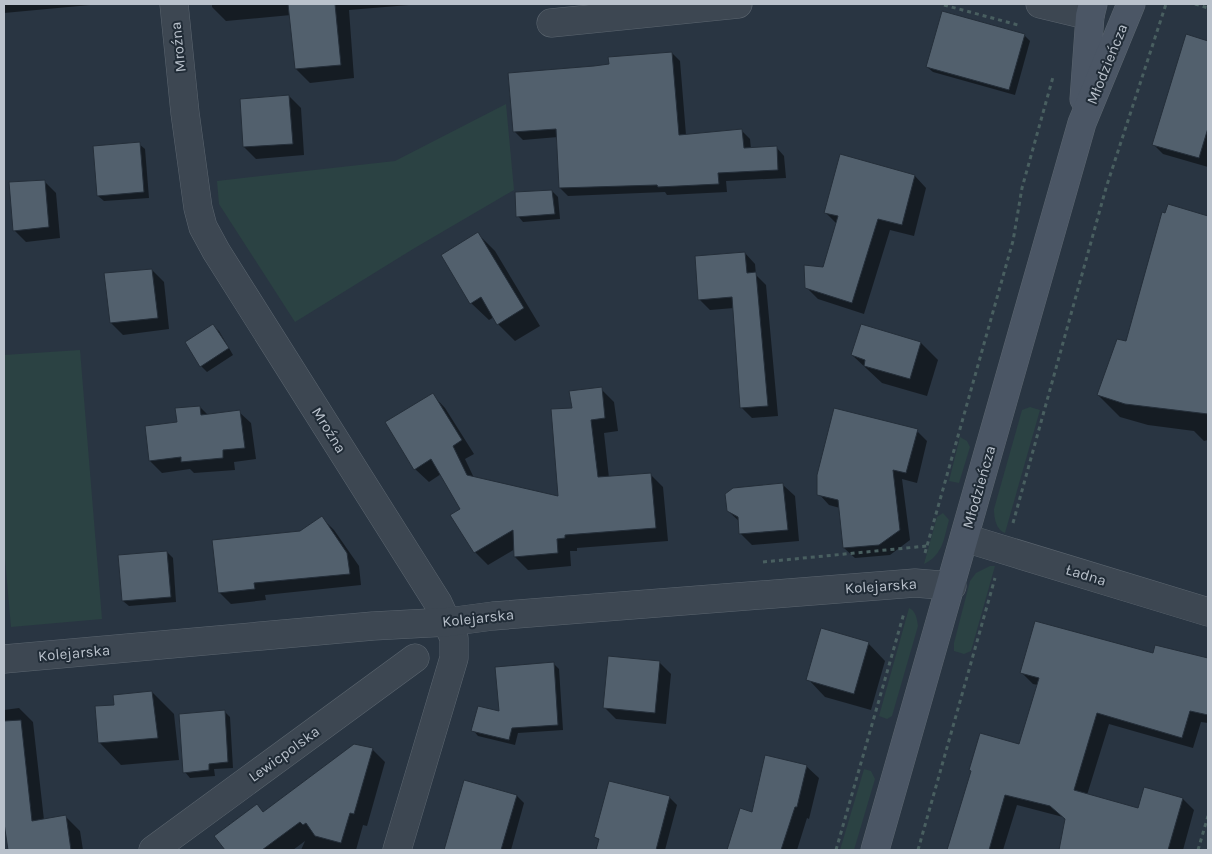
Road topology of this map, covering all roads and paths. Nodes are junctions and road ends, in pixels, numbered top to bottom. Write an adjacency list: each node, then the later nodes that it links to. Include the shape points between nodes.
1 (174, 4): 21 (street, Mroźna, via 190,151 203,226)
2 (738, 4): 10 (street)
3 (1040, 4): 9 (street)
4 (1131, 4): 13 (main road, Młodzieńcza)
5 (1166, 4): 14 (path, via 1106,188)
6 (1195, 4): 8 (path)
7 (944, 5): 11 (path)
8 (1208, 8)
9 (1091, 10): 13 (main road, Młodzieńcza)
10 (550, 23)
11 (1020, 25)
12 (1054, 76): 16 (path, via 1022,188 1013,241)
13 (1082, 123): 15 (main road, Młodzieńcza)
14 (1012, 525)
15 (965, 538): 18 (main road, Młodzieńcza); 20 (street, Ładna)
16 (923, 559)
17 (996, 576): 29 (path)
18 (952, 586): 21 (street, Kolejarska, via 915,583); 28 (main road, Młodzieńcza)
19 (906, 605): 27 (path)
20 (1208, 612)
21 (448, 622): 23 (street, Kolejarska); 26 (street, Mroźna, via 454,638 454,658)
22 (415, 658): 25 (street, Lewicpolska)
23 (4, 659)
24 (1208, 816): 30 (path)
25 (153, 850)
26 (396, 850)
27 (836, 850)
28 (875, 850)
29 (918, 850)
30 (1198, 850)

